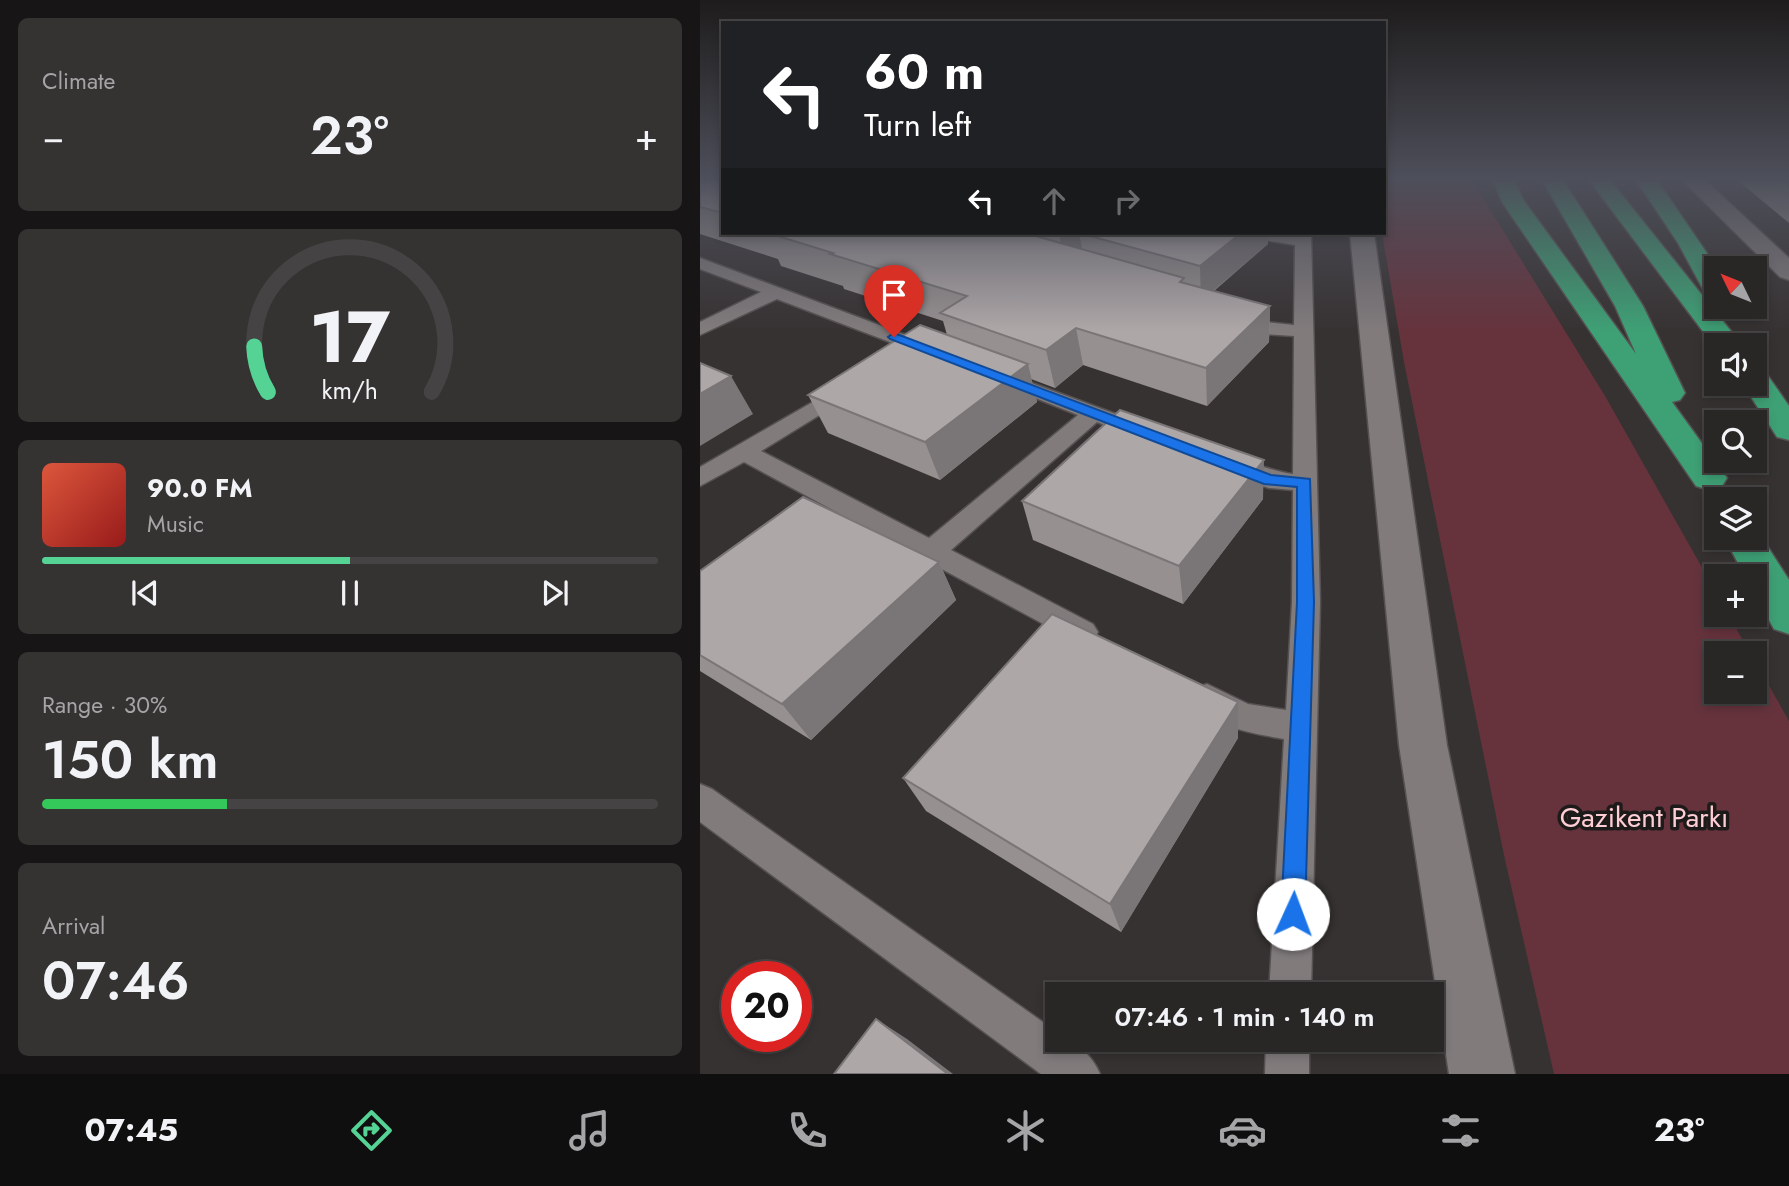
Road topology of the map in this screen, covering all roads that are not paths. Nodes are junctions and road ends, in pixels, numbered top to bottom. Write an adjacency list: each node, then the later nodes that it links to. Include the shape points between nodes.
1 (1533, 230): 30 (highway)
2 (1583, 230): 31 (highway, via 1629,306)
3 (1638, 230): 16 (highway)
4 (1681, 230): 10 (highway)
5 (1745, 230): 11 (street)
6 (1272, 235): 8 (lane)
7 (1362, 235): 43 (street, via 1423,745)
8 (1303, 238): 15 (lane)
9 (700, 263): 12 (lane)
10 (1704, 268)
11 (1789, 272)
12 (776, 292): 14 (lane); 17 (lane)
13 (1224, 316): 15 (lane, via 1263,328)
14 (700, 329)
15 (1304, 331): 29 (lane)
16 (1719, 333)
17 (918, 346): 18 (lane); 19 (lane)
18 (894, 360)
19 (956, 360)
20 (981, 370): 23 (lane)
21 (860, 381): 26 (lane)
22 (1766, 396): 24 (highway)
23 (1094, 413): 25 (lane); 33 (lane)
24 (1789, 430)
25 (1157, 437)
26 (744, 452): 28 (lane); 33 (lane)
27 (1206, 456): 29 (lane, via 1269,480)
28 (700, 478)
29 (1304, 483): 37 (lane, via 1306,602)
30 (1714, 487)
31 (1714, 487)
32 (1750, 550): 34 (highway)
33 (932, 551): 35 (lane)
34 (1789, 617)
35 (1111, 647)
36 (1183, 685): 37 (lane, via 1243,717)
37 (1300, 729): 39 (lane)
38 (700, 801): 41 (lane)
39 (1290, 982)
40 (1288, 1052): 42 (lane)
41 (1078, 1074)
42 (1287, 1074)
43 (1482, 1074)

